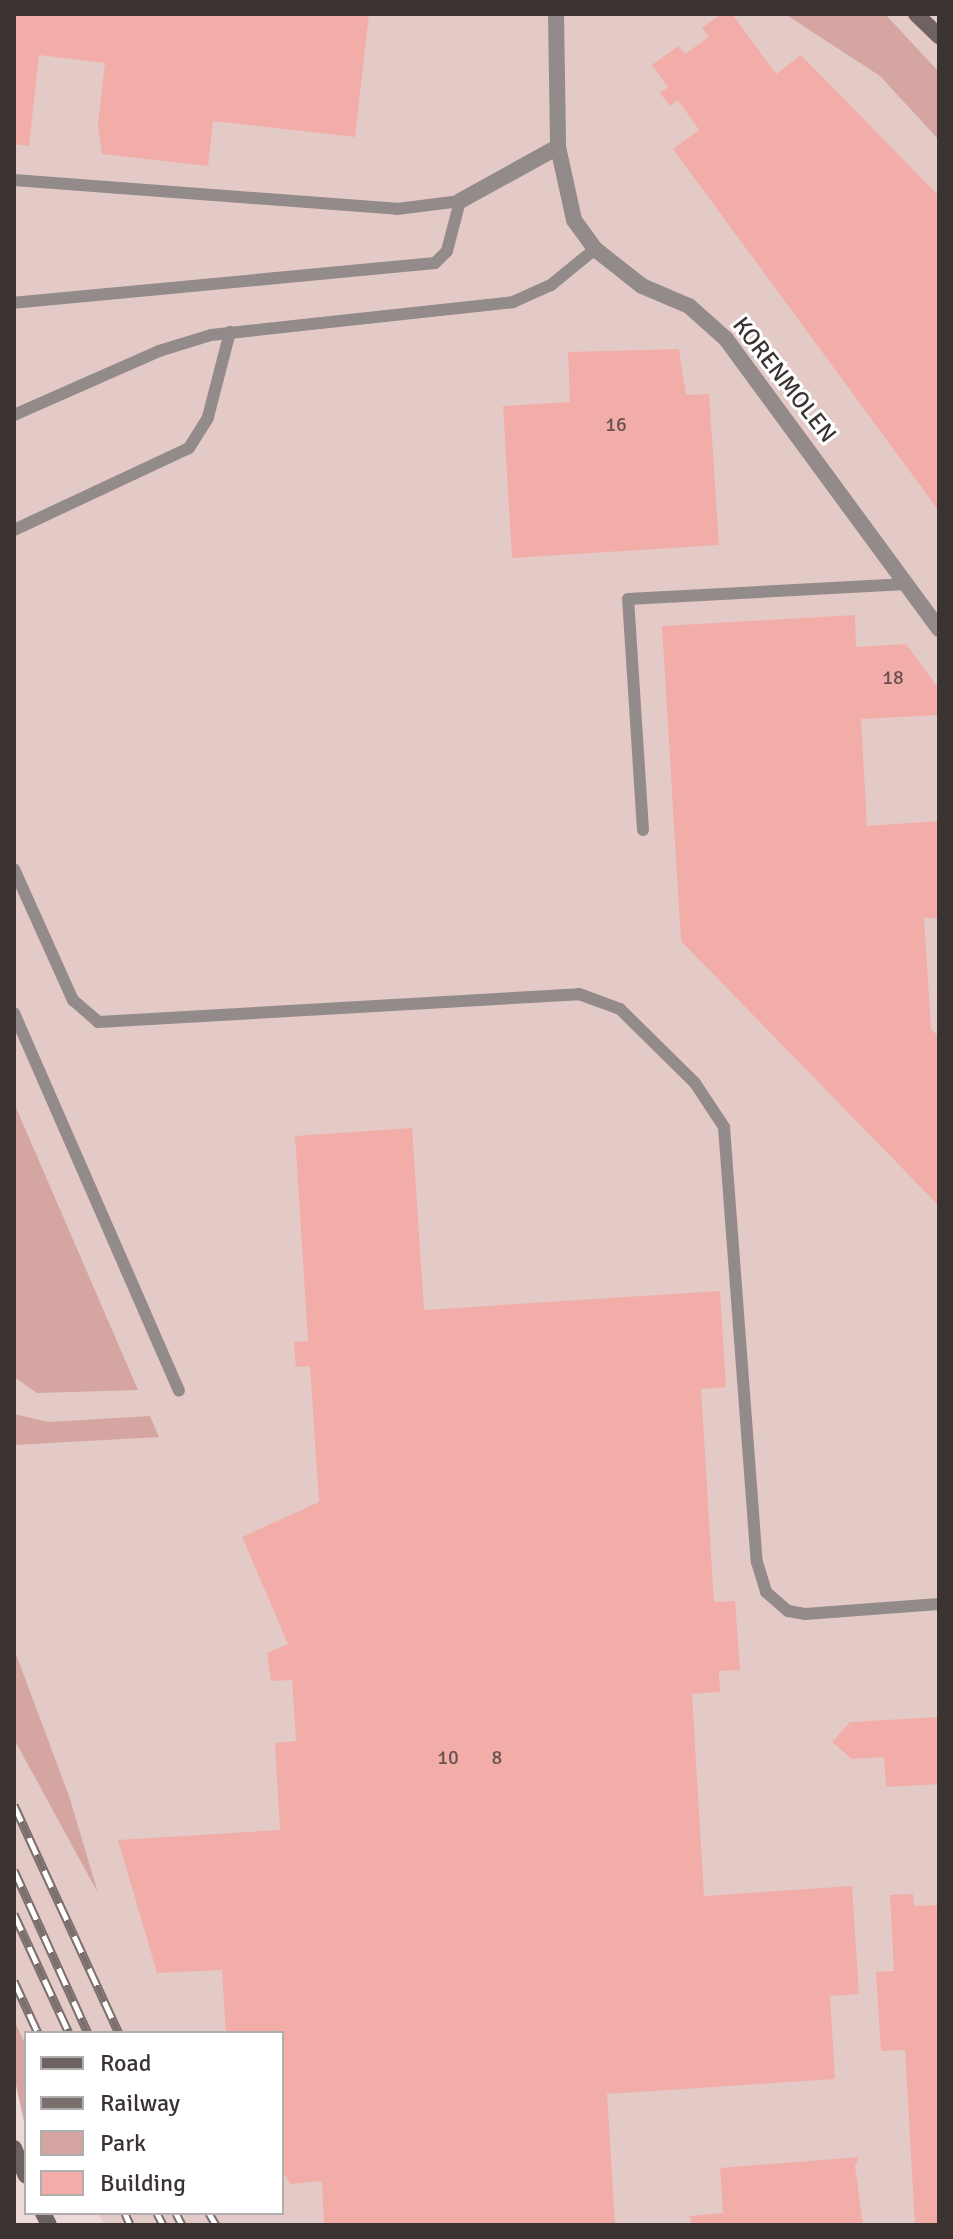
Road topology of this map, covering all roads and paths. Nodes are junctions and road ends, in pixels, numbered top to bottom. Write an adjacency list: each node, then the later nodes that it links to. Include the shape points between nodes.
1 (556, 14): 4 (street, KORENMOLEN)
2 (916, 14): 3 (street)
3 (939, 36)
4 (558, 147): 6 (street); 7 (street, KORENMOLEN, via 574,220)
5 (14, 180): 6 (lane, via 397,209)
6 (460, 201): 8 (lane, via 447,251 435,263)
7 (595, 249): 9 (lane, via 551,285 513,302); 12 (street, KORENMOLEN, via 642,286 689,306 726,339)
8 (14, 303)
9 (230, 332): 10 (lane, via 159,351); 11 (lane, via 208,417 189,448 157,468)
10 (14, 415)
11 (14, 530)
12 (907, 584): 13 (street, KORENMOLEN); 14 (lane, via 628,599)
13 (939, 629)
14 (643, 830)
15 (14, 869): 18 (lane, via 73,1000 98,1022 579,994 620,1009 695,1083 724,1127 757,1562 766,1592 788,1611 805,1614)
16 (14, 1013): 17 (lane)
17 (179, 1390)
18 (939, 1604)
19 (14, 2148): 20 (street)
20 (24, 2171)

